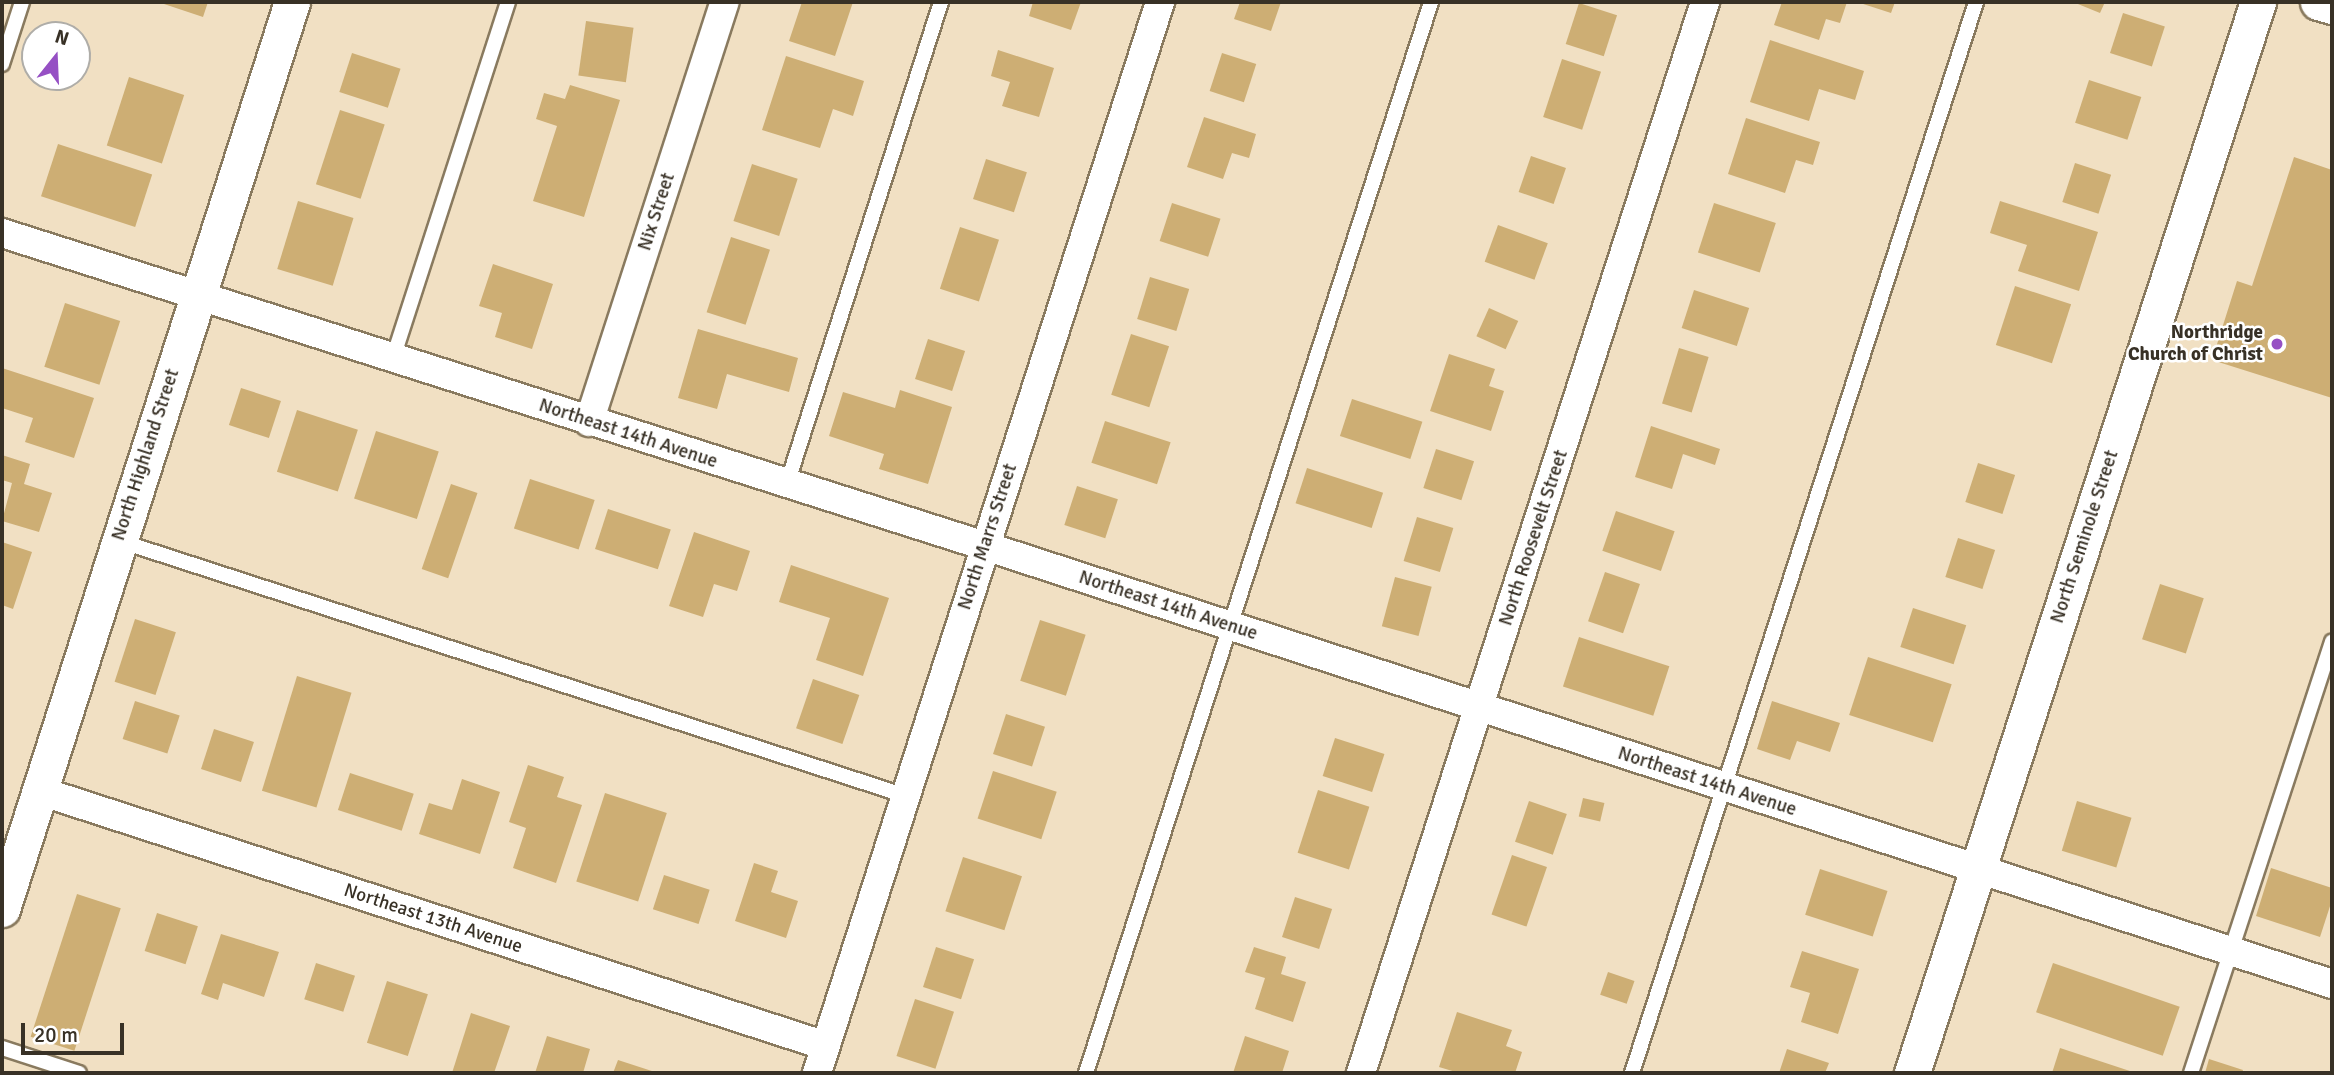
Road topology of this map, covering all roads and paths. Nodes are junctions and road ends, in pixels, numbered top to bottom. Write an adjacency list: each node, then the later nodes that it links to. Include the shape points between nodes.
1 (22, 2): 13 (lane)
2 (292, 2): 15 (street, North Highland Street)
3 (508, 2): 16 (lane)
4 (725, 2): 17 (street, Nix Street)
5 (941, 2): 18 (lane)
6 (1160, 2): 20 (street, North Marrs Street)
7 (1431, 2): 21 (lane)
8 (1704, 2): 23 (street, North Roosevelt Street)
9 (1976, 2): 24 (lane)
10 (2258, 2): 27 (street, North Seminole Street)
11 (2318, 2): 12 (street)
12 (2332, 6)
13 (2, 64)
14 (2, 233): 15 (street, Northeast 14th Avenue)
15 (197, 296): 16 (street, Northeast 14th Avenue); 19 (street, North Highland Street)
16 (393, 358): 17 (street, Northeast 14th Avenue)
17 (590, 422): 18 (street, Northeast 14th Avenue)
18 (787, 484): 20 (street, Northeast 14th Avenue)
19 (119, 540): 25 (street, North Highland Street); 26 (lane)
20 (985, 546): 21 (street, Northeast 14th Avenue); 26 (street, North Marrs Street)
21 (1230, 626): 23 (street, Northeast 14th Avenue); 35 (lane)
22 (2332, 641): 29 (lane)
23 (1479, 709): 24 (street, Northeast 14th Avenue); 36 (street, North Roosevelt Street)
24 (1724, 788): 27 (street, Northeast 14th Avenue); 37 (lane)
25 (40, 791): 28 (street, North Highland Street); 31 (street, Northeast 13th Avenue)
26 (906, 796): 31 (street, North Marrs Street)
27 (1977, 870): 29 (street, Northeast 14th Avenue); 38 (street, North Seminole Street)
28 (2, 909)
29 (2230, 951): 30 (street, Northeast 14th Avenue); 39 (lane)
30 (2332, 984)
31 (826, 1046): 34 (street, North Marrs Street)
32 (2, 1048): 33 (lane)
33 (79, 1073)
34 (817, 1073)
35 (1086, 1073)
36 (1361, 1073)
37 (1632, 1073)
38 (1912, 1073)
39 (2191, 1073)

